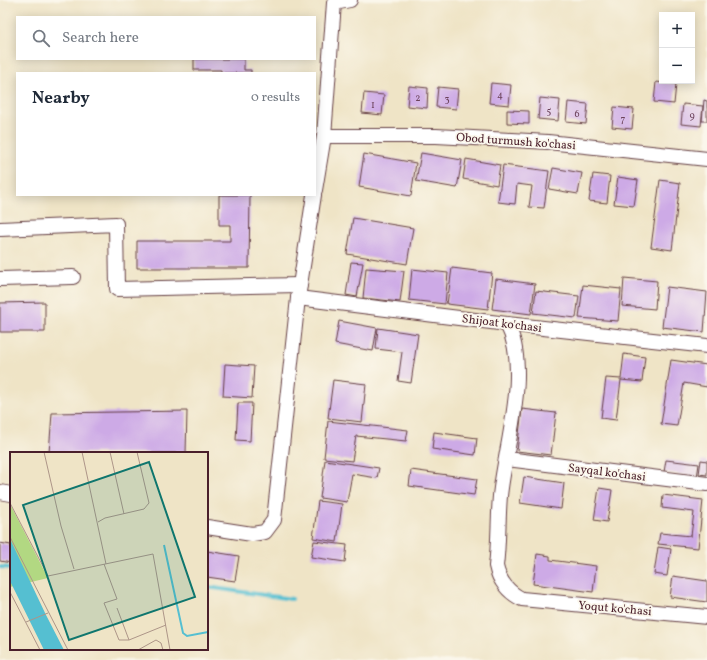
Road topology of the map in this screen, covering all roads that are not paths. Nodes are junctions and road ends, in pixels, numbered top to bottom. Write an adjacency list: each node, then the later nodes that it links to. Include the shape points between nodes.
1 (350, 0): 2 (street, via 334,3)
2 (324, 136): 3 (street, Obod turmush ko'chasi, via 436,136 541,142); 4 (street)
3 (707, 159)
4 (316, 184)
5 (314, 196): 9 (street)
6 (0, 229): 9 (street, Shijoat ko'chasi, via 116,224 117,289)
7 (73, 277): 8 (street)
8 (0, 279)
9 (299, 291): 10 (street, Shijoat ko'chasi); 16 (street, via 274,520 266,532 252,534)
10 (507, 324): 11 (street, Shijoat ko'chasi); 12 (street, via 514,341 517,366)
11 (707, 346)
12 (507, 459): 13 (street, Sayqal ko'chasi); 17 (street, Yoqut ko'chasi, via 500,495 496,566 498,576 513,595 522,599)
13 (707, 484)
14 (0, 492): 15 (street)
15 (10, 494)
16 (208, 527)
17 (707, 616)

